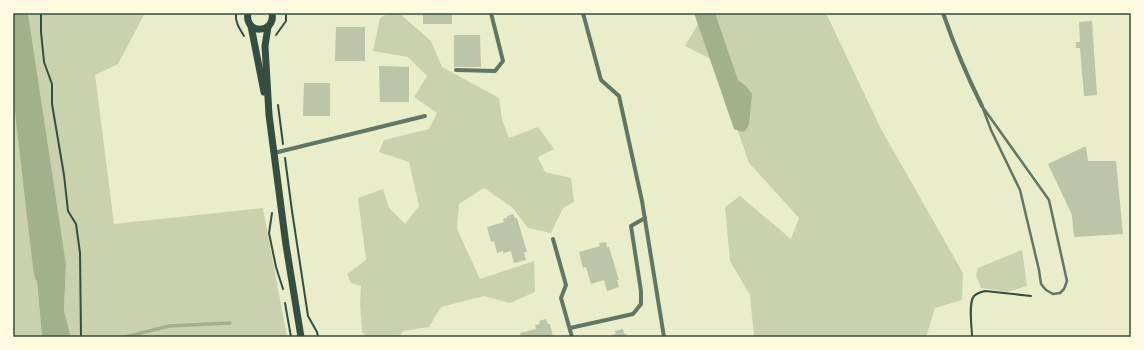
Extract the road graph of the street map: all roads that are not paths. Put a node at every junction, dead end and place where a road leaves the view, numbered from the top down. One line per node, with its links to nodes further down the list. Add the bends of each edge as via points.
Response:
1 (248, 13): 6 (main road)
2 (272, 13): 7 (main road)
3 (491, 13): 8 (street, via 503,61 495,71)
4 (583, 13): 13 (street, via 601,80 619,96)
5 (944, 13): 9 (street, via 966,73)
6 (251, 26): 7 (main road, via 257,29); 10 (main road)
7 (268, 27): 10 (main road, via 265,46)
8 (456, 70)
9 (982, 106): 9 (lane, via 1020,190 1041,284 1053,294 1060,293 1066,281 1049,200)
10 (269, 116): 12 (main road)
11 (425, 116): 12 (street)
12 (274, 154): 16 (main road)
13 (645, 218): 15 (street, via 631,226 641,304 633,314); 18 (street)
14 (553, 239): 15 (street, via 566,285 560,298)
15 (570, 328): 17 (street)
16 (301, 337)
17 (572, 337)
18 (664, 337)

